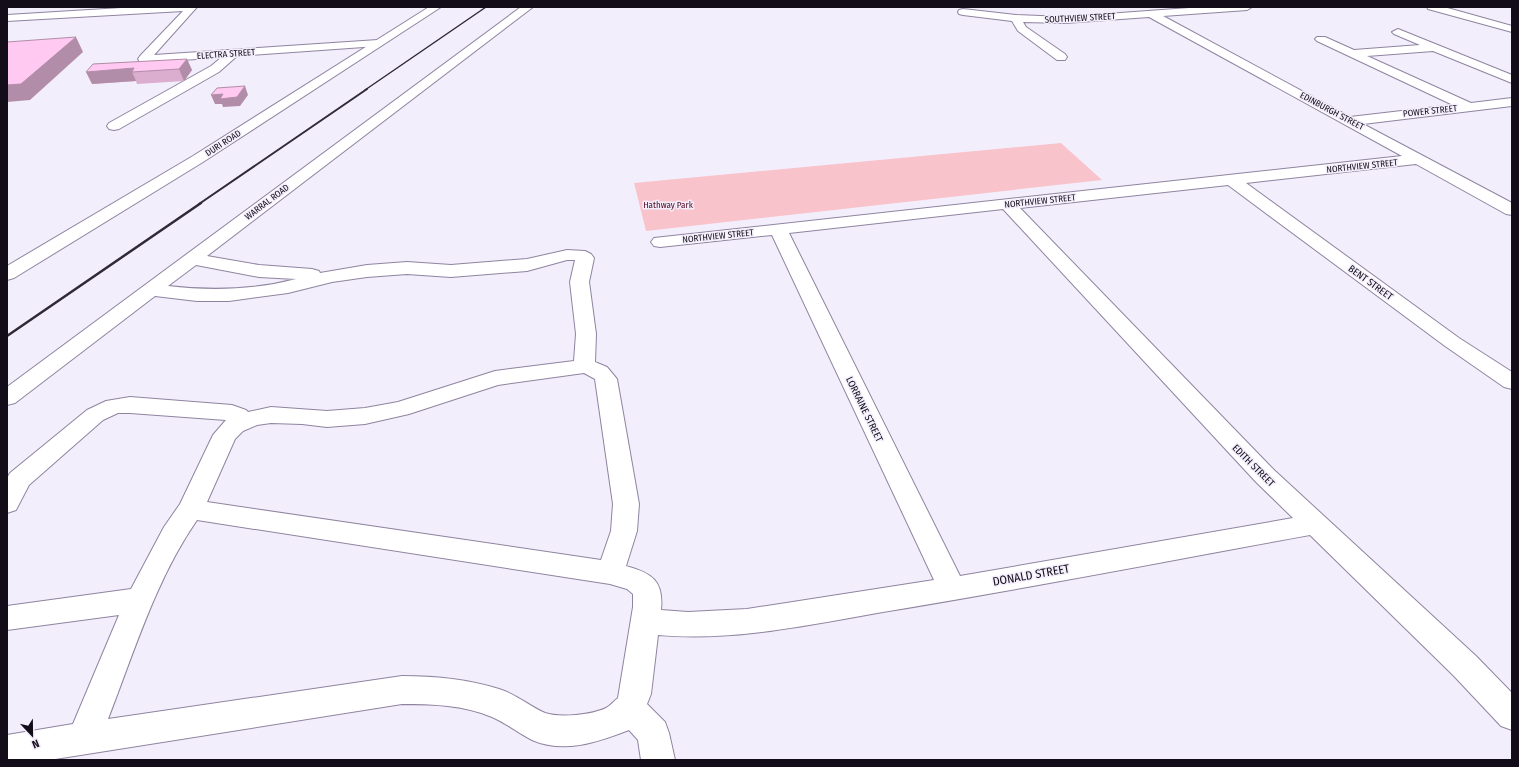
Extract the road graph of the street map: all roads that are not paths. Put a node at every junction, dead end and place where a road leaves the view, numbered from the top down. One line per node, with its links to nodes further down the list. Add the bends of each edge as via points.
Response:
1 (191, 7): 8 (street); 16 (street, ELECTRA STREET, via 144,59)
2 (436, 7): 13 (street, DURI ROAD)
3 (528, 7): 29 (street, WARRAL ROAD)
4 (1246, 7): 7 (street, SOUTHVIEW STREET)
5 (1432, 7): 10 (street)
6 (962, 12): 9 (street, SOUTHVIEW STREET)
7 (1150, 14): 9 (street, SOUTHVIEW STREET, via 1065,20); 21 (street, EDINBURGH STREET)
8 (7, 18)
9 (1016, 18): 17 (street, via 1022,29)
10 (1512, 30)
11 (1398, 32): 14 (street)
12 (1322, 39): 15 (street)
13 (378, 43): 16 (street, ELECTRA STREET); 30 (street, DURI ROAD, via 198,159)
14 (1435, 47): 15 (street); 18 (street)
15 (1353, 53): 20 (street)
16 (233, 54): 22 (street, via 214,69)
17 (1061, 57)
18 (1512, 79)
19 (1512, 102): 20 (street, POWER STREET)
20 (1469, 107): 21 (street, POWER STREET)
21 (1349, 120): 23 (street, EDINBURGH STREET)
22 (114, 126)
23 (1419, 160): 24 (street, NORTHVIEW STREET); 26 (street, EDINBURGH STREET)
24 (1232, 180): 25 (street, NORTHVIEW STREET); 34 (street, BENT STREET, via 1452,342)
25 (1007, 204): 27 (street, NORTHVIEW STREET); 39 (street, EDITH STREET, via 1223,433)
26 (1512, 210)
27 (778, 229): 28 (street, NORTHVIEW STREET); 41 (street, LORRAINE STREET)
28 (660, 242)
29 (191, 259): 31 (street, via 260,271); 32 (street, WARRAL ROAD)
30 (10, 270)
31 (331, 276): 32 (street, via 288,287 229,295); 33 (street, via 391,268 451,272 527,265 567,255 579,255 585,258 579,284 588,350)
32 (149, 290): 35 (street, WARRAL ROAD)
33 (584, 366): 36 (street, via 495,378 401,409 365,416 327,419 271,415); 40 (street, via 594,368 606,379 626,504 624,531)
34 (1512, 382)
35 (7, 398)
36 (244, 422): 37 (street, via 232,413 114,406 95,415 19,480); 38 (street, via 235,425 225,435)
37 (7, 503)
38 (191, 508): 40 (street); 42 (street, via 173,534)
39 (1316, 524): 41 (street, DONALD STREET); 46 (street, EDITH STREET, via 1465,666)
40 (610, 573): 44 (street, via 636,580 646,590)
41 (952, 589): 44 (street, DONALD STREET, via 747,622 688,625)
42 (140, 600): 43 (street); 47 (street)
43 (7, 618)
44 (645, 621): 45 (street, via 635,694)
45 (630, 708): 47 (street, via 617,719 593,728 564,731 542,728 499,704 459,693 402,690); 49 (street, via 653,733)
46 (1512, 715)
47 (84, 738): 48 (street)
48 (7, 752)
49 (658, 760)

